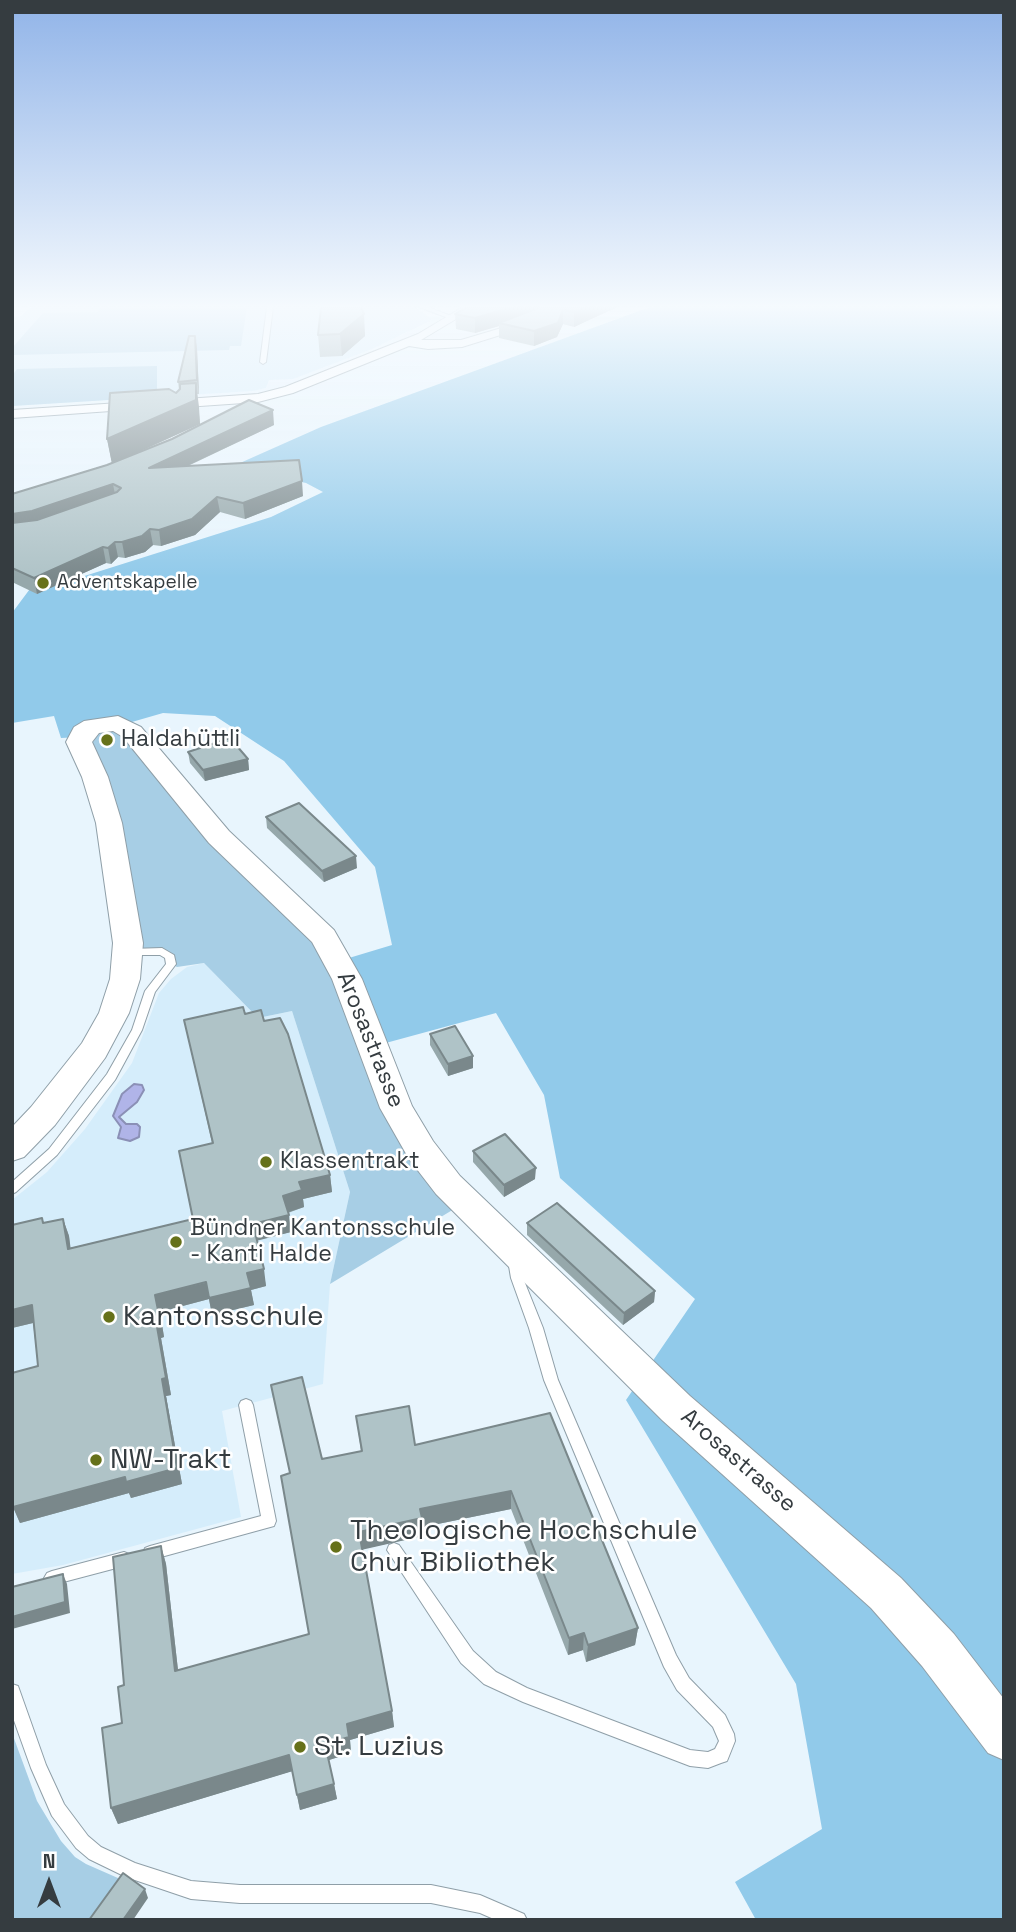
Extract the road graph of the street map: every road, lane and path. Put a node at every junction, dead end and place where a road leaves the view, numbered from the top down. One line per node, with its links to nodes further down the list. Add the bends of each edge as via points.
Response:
1 (256, 397): 2 (street)
2 (247, 399): 3 (street, via 178,408); 4 (street)
3 (12, 414)
4 (235, 415)
5 (128, 953): 6 (main road, Arosastrasse, via 118,1002 94,1050); 7 (lane, via 162,951 171,964 150,991 137,1030 111,1077 53,1152); 8 (main road, Arosastrasse, via 109,824 79,742 87,729 110,722 129,728 201,817 324,937 347,979 386,1087 407,1129 448,1185)
6 (12, 1148)
7 (12, 1189)
8 (513, 1250): 10 (lane, via 517,1278 551,1380 670,1661 683,1684 723,1727 727,1741 721,1755 708,1760 690,1758 491,1678 467,1657); 13 (main road, Arosastrasse, via 676,1408 886,1593 938,1650)
9 (246, 1405): 11 (lane, via 269,1521)
10 (394, 1550)
11 (39, 1582)
12 (12, 1692): 14 (lane, via 58,1810 95,1853 132,1871 191,1891 431,1894 480,1904)
13 (1004, 1737)
14 (518, 1920)

